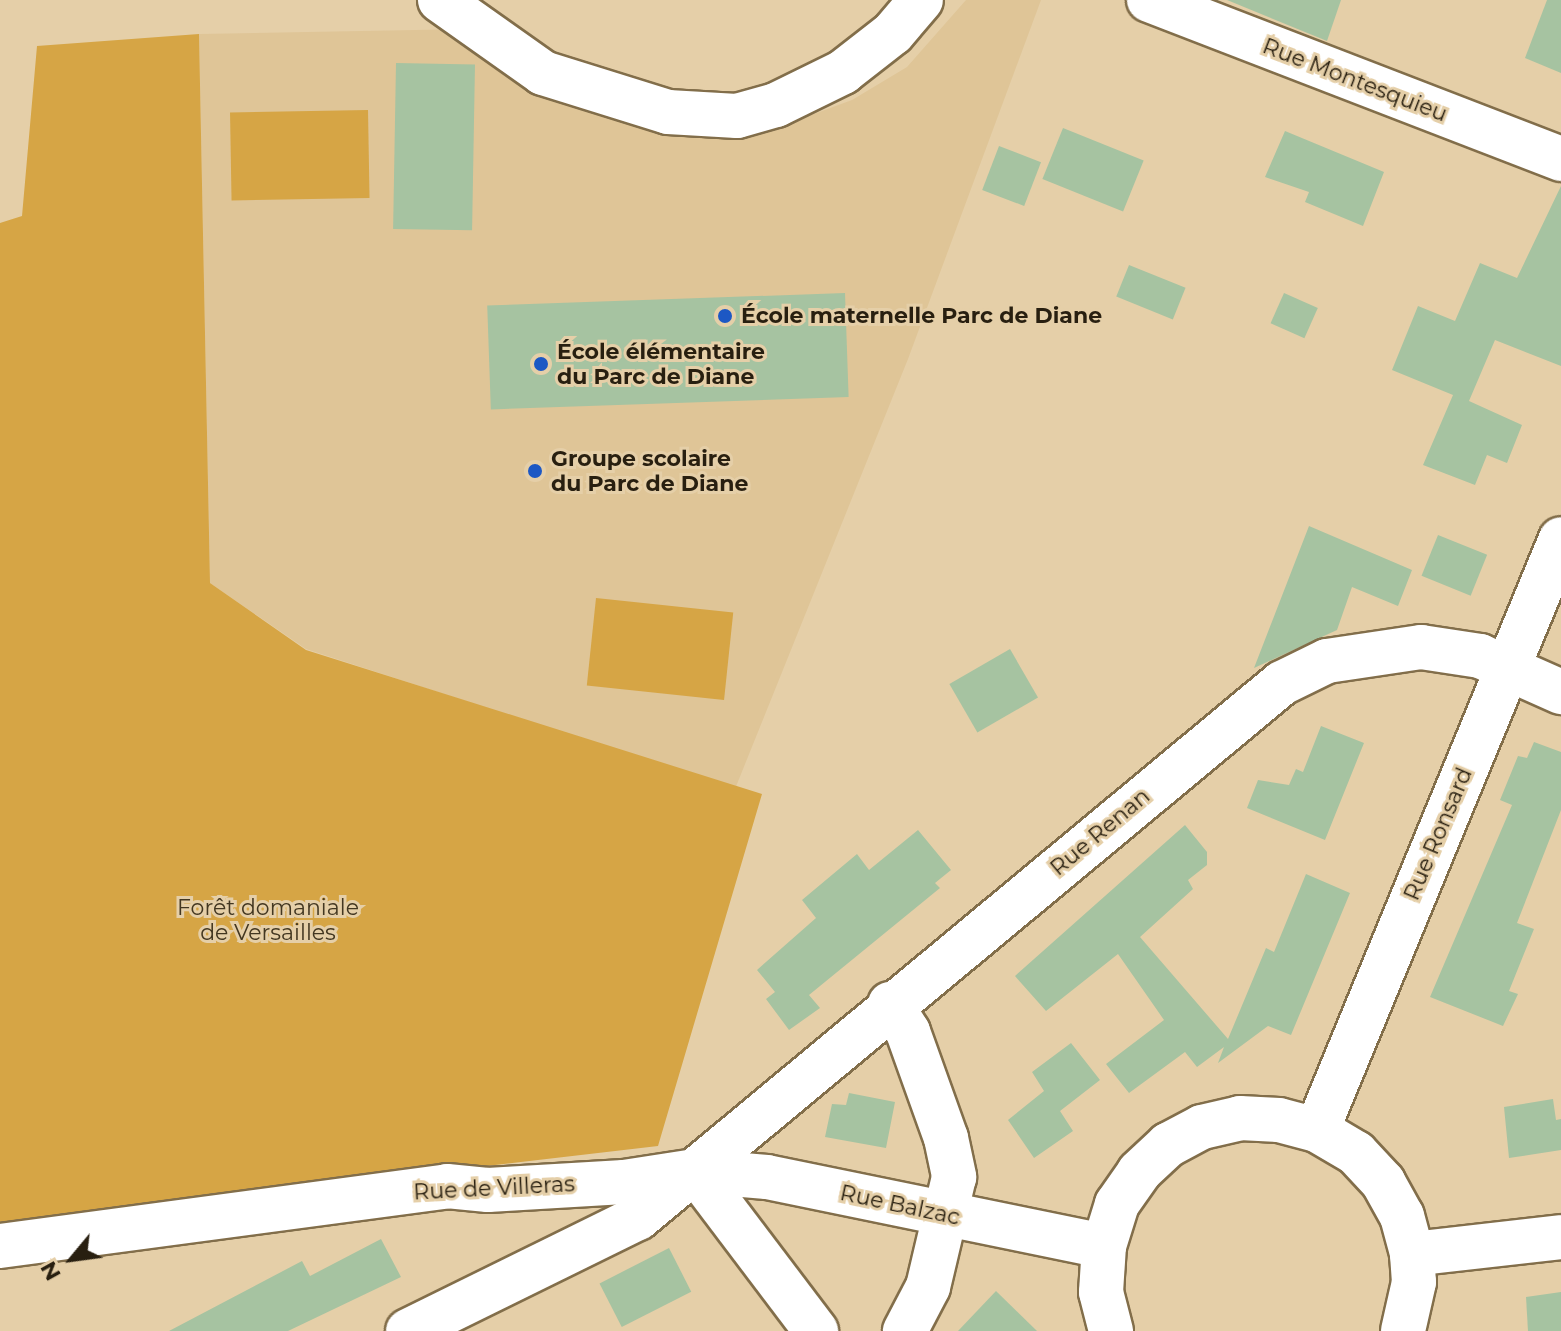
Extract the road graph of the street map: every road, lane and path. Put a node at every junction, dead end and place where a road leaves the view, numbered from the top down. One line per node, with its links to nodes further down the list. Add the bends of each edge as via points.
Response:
1 (440, 0): 2 (street, via 543,73 668,112 737,116 776,105 843,72 893,33)
2 (921, 0)
3 (1149, 0): 4 (street, Rue Montesquieu)
4 (1561, 159)
5 (1561, 539): 6 (street, Rue Ronsard)
6 (1508, 667): 7 (street, Rue Renan); 8 (street, Rue Renan, via 1451,649 1385,649 1327,661 1282,683); 9 (street, Rue Ronsard)
7 (1561, 692)
8 (890, 1004): 10 (street, Rue Renan); 12 (street, via 908,1032 946,1138 954,1177)
9 (1317, 1130): 15 (street, via 1279,1120 1240,1118 1202,1127 1168,1145 1139,1172 1117,1204); 16 (street, via 1356,1153 1383,1182 1402,1216)
10 (695, 1171): 11 (street, Rue de Villeras); 12 (street, Rue Balzac, via 767,1177); 18 (street)
11 (631, 1200): 14 (street, Rue de Villeras, via 447,1186); 17 (street)
12 (945, 1215): 15 (street, Rue Balzac); 19 (street, via 928,1287)
13 (1561, 1237): 16 (street)
14 (0, 1246)
15 (1104, 1246): 20 (street, via 1101,1292)
16 (1412, 1254): 21 (street, via 1414,1282)
17 (408, 1331)
18 (816, 1331)
19 (905, 1331)
20 (1111, 1331)
21 (1403, 1331)

